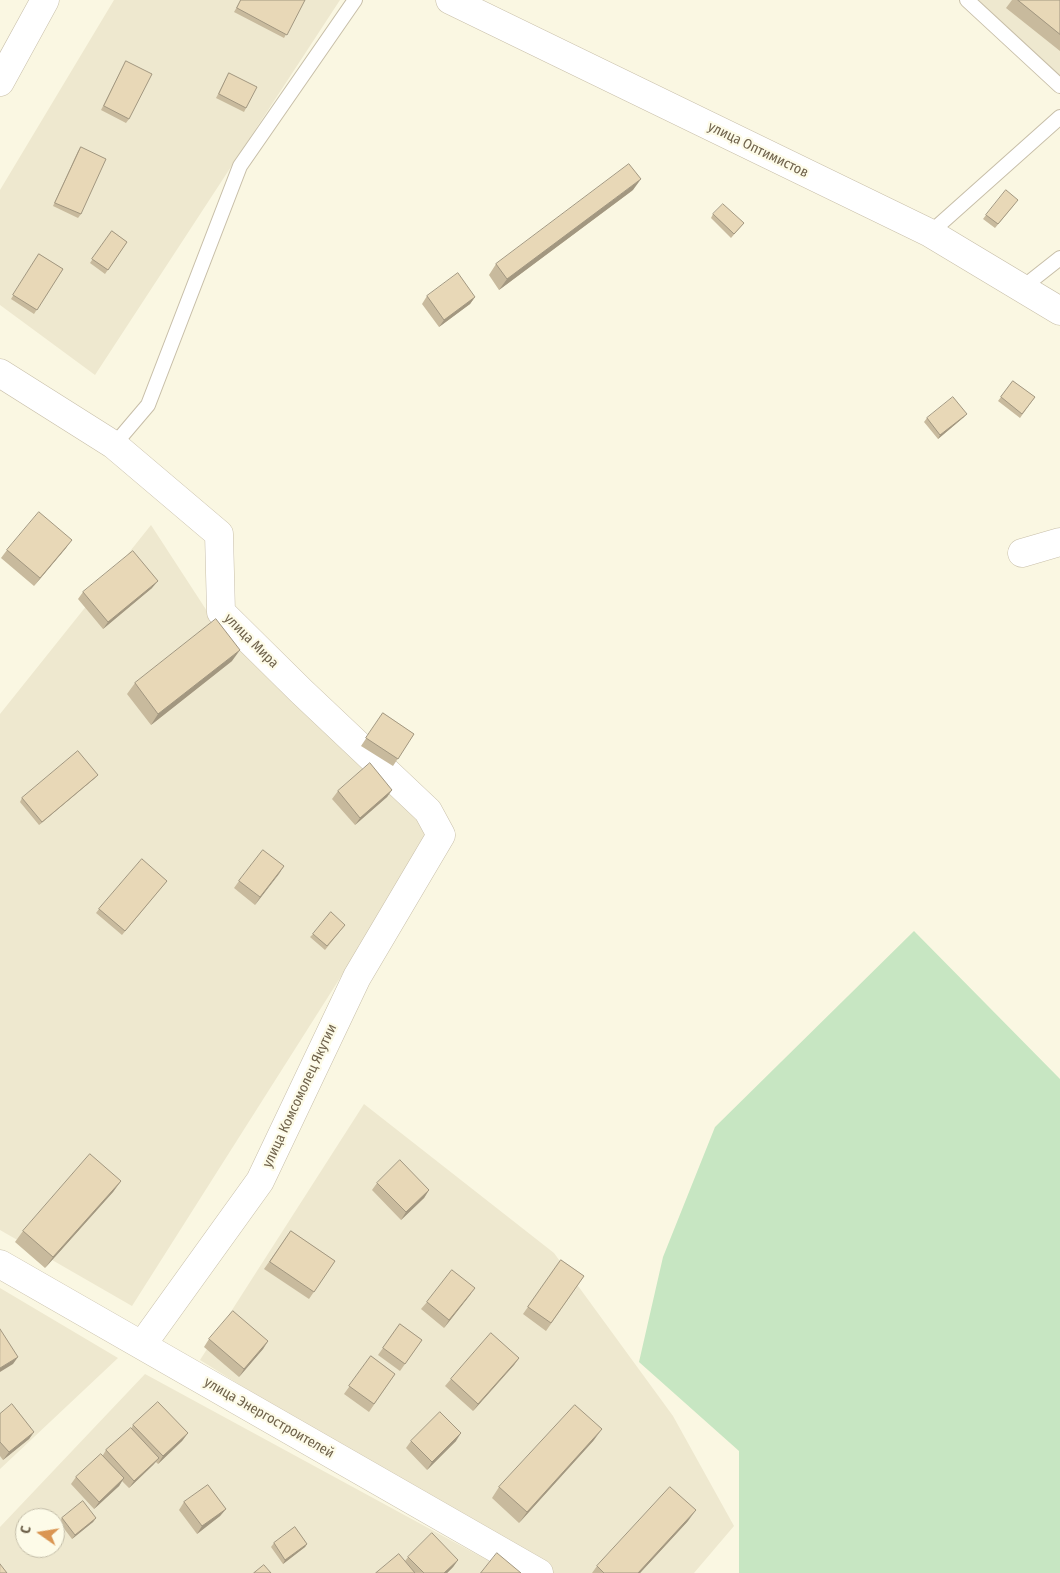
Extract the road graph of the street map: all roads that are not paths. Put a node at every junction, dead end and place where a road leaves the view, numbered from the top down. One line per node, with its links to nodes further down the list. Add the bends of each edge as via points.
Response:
1 (45, 0): 5 (street)
2 (355, 0): 13 (lane, via 240,166 148,405)
3 (450, 0): 8 (street, улица Оптимистов)
4 (967, 0): 6 (lane)
5 (0, 82)
6 (1060, 86)
7 (1060, 117): 8 (lane)
8 (930, 233): 10 (street, улица Оптимистов)
9 (1060, 258): 10 (lane)
10 (1022, 288): 11 (street, улица Оптимистов)
11 (1060, 311)
12 (0, 373): 13 (street, улица Мира)
13 (114, 445): 16 (street, улица Мира, via 219,534 221,612 428,811)
14 (1060, 542): 15 (street)
15 (1022, 553)
16 (441, 835): 18 (street, улица Комсомолец Якутии, via 357,976 260,1181)
17 (0, 1264): 18 (street, улица Энергостроителей)
18 (142, 1345): 19 (street, улица Энергостроителей)
19 (539, 1573)

